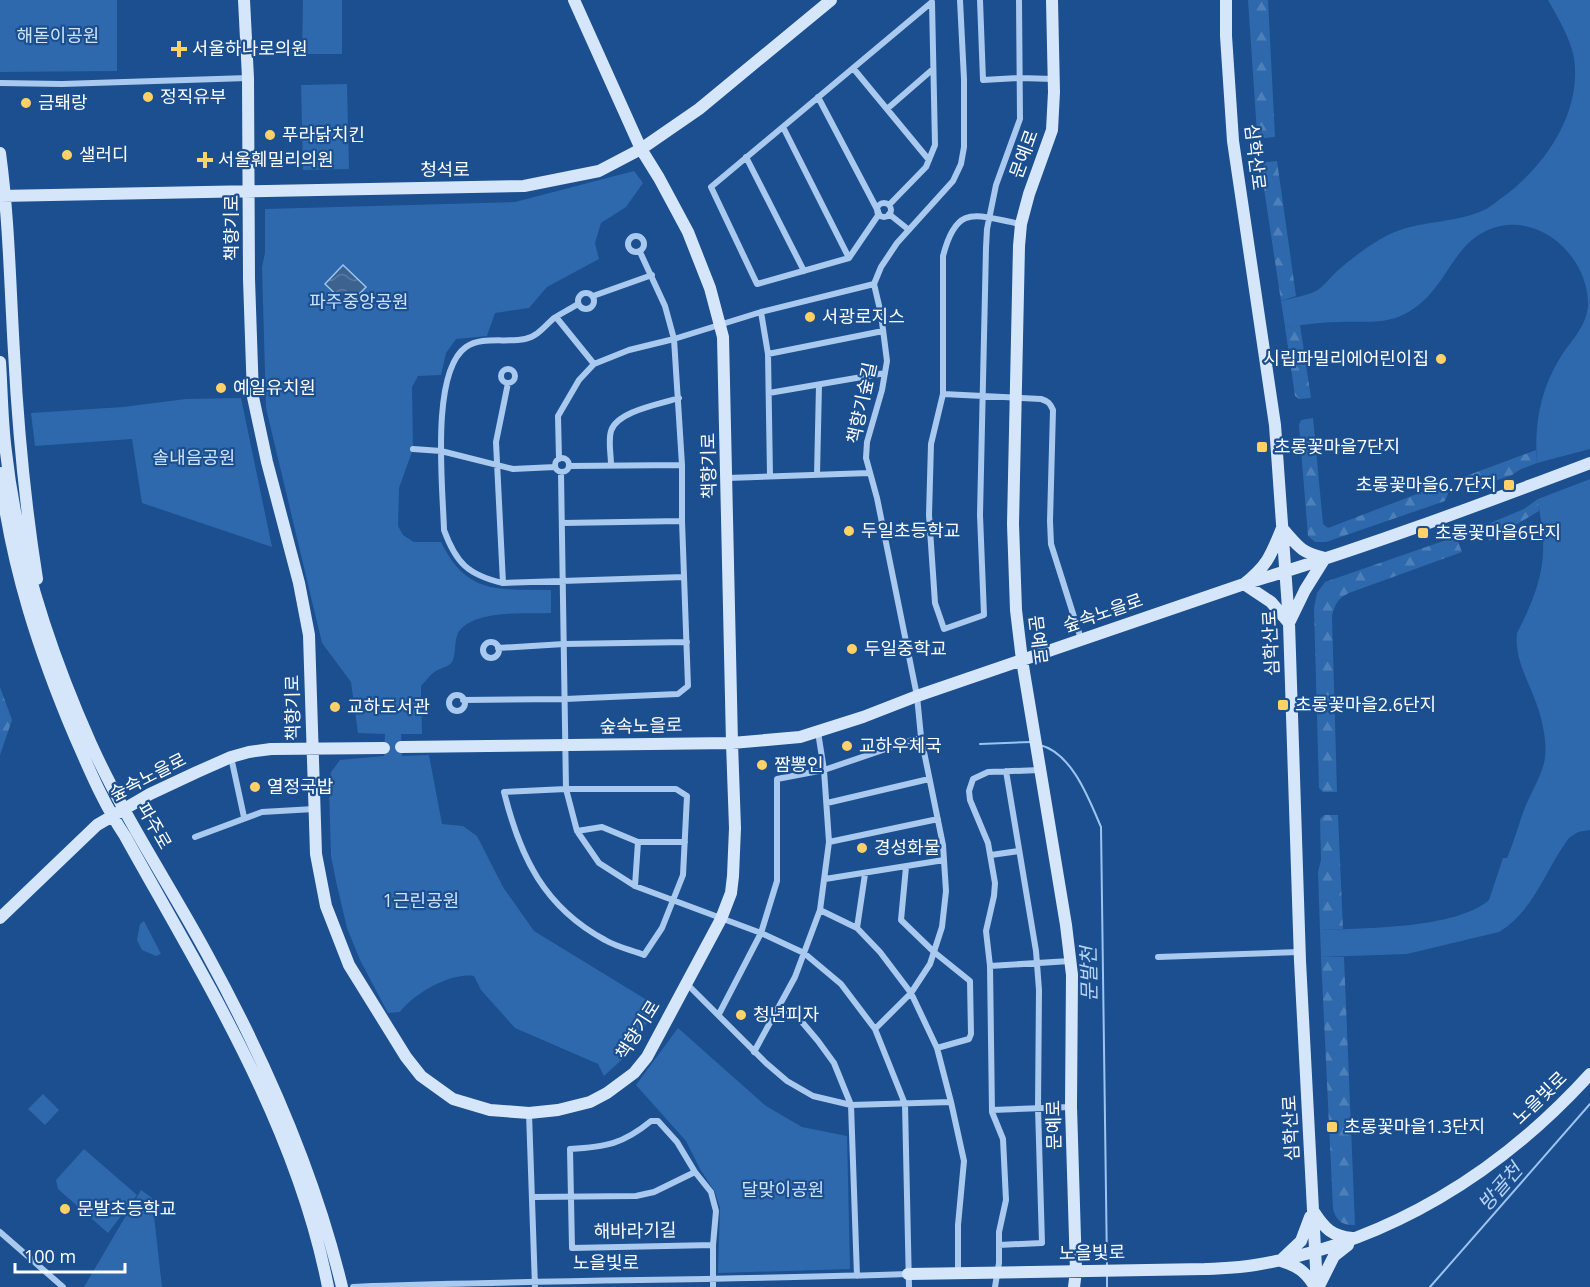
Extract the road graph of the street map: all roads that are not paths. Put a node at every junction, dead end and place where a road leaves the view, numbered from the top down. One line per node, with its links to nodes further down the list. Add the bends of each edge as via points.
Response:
1 (244, 0): 11 (street, 책향기로)
2 (574, 0): 18 (street, 책향기로)
3 (831, 0): 18 (street, 청석로, via 699,109)
4 (960, 0): 29 (street, via 964,102 961,164 953,181)
5 (980, 0): 12 (street, via 983,80)
6 (1019, 0): 12 (street)
7 (1052, 0): 13 (street, 문예로)
8 (1226, 0): 73 (street, 심학산로, via 1233,141 1275,425)
9 (853, 68): 10 (street, via 932,2); 15 (street); 16 (street)
10 (933, 69): 16 (street); 21 (street, via 935,145)
11 (248, 78): 14 (street); 22 (street, 책향기로)
12 (1020, 78): 13 (street); 27 (street, via 1020,119 996,185)
13 (1054, 79): 28 (street, 문예로, via 1052,130)
14 (0, 83)
15 (818, 97): 17 (street); 25 (street)
16 (887, 109): 21 (street)
17 (783, 127): 20 (street); 31 (street)
18 (641, 149): 22 (street, 청석로, via 599,171 524,186); 41 (street, 책향기로, via 687,232)
19 (0, 153): 23 (street)
20 (747, 157): 33 (street); 33 (street, via 711,187 757,284)
21 (929, 160): 24 (street)
22 (250, 191): 23 (street, 청석로); 97 (street, 책향기로, via 253,397 309,635)
23 (3, 196): 35 (street)
24 (889, 205): 25 (street, via 881,204); 26 (street)
25 (878, 212): 26 (street, via 883,216); 31 (street)
26 (889, 214): 29 (street)
27 (989, 219): 28 (street); 51 (street, via 972,216 959,221 943,256); 52 (street)
28 (1020, 224): 53 (street, 문예로)
29 (909, 230): 36 (street)
30 (640, 252): 34 (street)
31 (849, 258): 33 (street)
32 (0, 268): 35 (street)
33 (804, 271)
34 (652, 275): 37 (street); 43 (street)
35 (11, 277): 86 (street, via 23,475 37,579)
36 (874, 284): 39 (street); 42 (street, 책향기숲길)
37 (593, 296): 38 (street, via 581,294); 38 (street, via 590,309)
38 (578, 304): 40 (street)
39 (761, 312): 41 (street); 44 (street)
40 (556, 317): 46 (street); 56 (street, via 534,336 473,343 459,353 443,405)
41 (720, 325): 43 (street); 69 (street, 책향기로)
42 (883, 331): 44 (street); 47 (street, 책향기숲길)
43 (674, 339): 46 (street); 54 (street)
44 (768, 354): 50 (street)
45 (0, 362): 86 (street, 파주로, via 6,452 16,520 26,566)
46 (594, 364): 57 (street, via 579,380 558,416)
47 (885, 373): 49 (street); 66 (street, 책향기숲길, via 867,442)
48 (508, 383): 59 (street, via 496,442)
49 (819, 385): 50 (street); 67 (street)
50 (769, 393): 68 (street)
51 (943, 394): 52 (street); 52 (street, via 931,444 929,515 935,603 944,629 984,615 980,515)
52 (982, 395): 53 (street)
53 (1015, 397): 81 (street, via 1047,401 1053,410 1051,544); 87 (street, 문예로, via 1012,524)
54 (679, 398): 61 (street, via 615,422 611,432); 62 (street)
55 (413, 449): 56 (street)
56 (441, 451): 59 (street); 78 (street, via 444,530 455,557 472,573)
57 (559, 459): 60 (street, via 566,459); 63 (street)
58 (1590, 463): 74 (street, 숲속노을로)
59 (498, 465): 63 (street, via 520,469); 78 (street)
60 (569, 465): 61 (street); 65 (street)
61 (611, 465): 62 (street)
62 (682, 465): 71 (street)
63 (555, 466): 65 (street)
64 (0, 473): 85 (street, 파주로, via 17,568)
65 (561, 473): 72 (street)
66 (869, 473): 67 (street); 88 (street, 책향기숲길)
67 (817, 475): 68 (street)
68 (770, 476): 69 (street)
69 (727, 478): 93 (street, 책향기로)
70 (0, 516): 85 (street, via 7,553)
71 (682, 520): 72 (street); 76 (street)
72 (562, 523): 77 (street)
73 (1282, 528): 74 (street, via 1300,549); 75 (street, 심학산로); 79 (street, via 1268,562)
74 (1325, 558): 75 (street, 숲속노을로); 80 (street)
75 (1285, 572): 79 (street, 숲속노을로); 80 (street, 심학산로)
76 (684, 577): 77 (street); 82 (street)
77 (562, 580): 78 (street); 83 (street)
78 (503, 583)
79 (1244, 584): 80 (street, via 1271,602); 81 (street, 숲속노을로)
80 (1289, 623): 129 (street, 심학산로)
81 (1081, 639): 87 (street, 숲속노을로)
82 (687, 642): 83 (street); 89 (street, via 688,686 678,694)
83 (564, 644): 84 (street); 89 (street)
84 (498, 648)
85 (41, 653): 107 (street, 파주로)
86 (56, 656): 106 (street, 파주로)
87 (1022, 660): 88 (street, 숲속노을로); 100 (street, 문예로)
88 (917, 696): 91 (street, 숲속노을로); 92 (street, 책향기숲길)
89 (565, 699): 90 (street); 94 (street)
90 (463, 700)
91 (818, 731): 93 (street, 숲속노을로, via 800,737); 99 (street)
92 (921, 737): 99 (street); 102 (street, 책향기숲길)
93 (732, 743): 94 (street, 숲속노을로); 125 (street, 책향기로, via 733,876)
94 (567, 745): 95 (street, 숲속노을로); 103 (street)
95 (401, 747)
96 (384, 748): 97 (street, 숲속노을로)
97 (311, 749): 98 (street, 숲속노을로, via 271,749); 105 (street, 책향기로)
98 (231, 757): 106 (street, 숲속노을로); 108 (street)
99 (824, 770): 104 (street); 127 (street, via 777,779 777,881)
100 (1040, 770): 101 (street); 132 (street, 문예로)
101 (1006, 771): 115 (street); 116 (street, via 982,774 970,784 972,807)
102 (929, 778): 104 (street); 109 (street, 책향기숲길)
103 (566, 789): 110 (street); 113 (street, via 675,789 687,796); 122 (street, via 504,792 528,864 560,908 605,940 644,955)
104 (827, 803): 114 (street)
105 (314, 809): 108 (street); 149 (street, 책향기로, via 316,854 327,906 349,965 406,1057 421,1076 453,1099 490,1110)
106 (123, 810): 107 (street, 숲속노을로); 169 (street, 파주로, via 207,953 270,1080 313,1185)
107 (111, 816): 124 (street, 숲속노을로, via 67,851); 165 (street, 파주로, via 255,1075 309,1208)
108 (244, 817): 111 (street)
109 (938, 819): 114 (street); 117 (street, 책향기숲길)
110 (577, 831): 112 (street, via 602,827); 121 (street, via 599,864)
111 (195, 837)
112 (638, 842): 113 (street); 121 (street)
113 (686, 842): 122 (street, via 683,875)
114 (829, 842): 120 (street)
115 (1019, 850): 116 (street); 133 (street)
116 (991, 855): 134 (street, via 995,890 987,925)
117 (944, 860): 118 (street); 128 (street, 책향기숲길, via 942,927)
118 (906, 867): 119 (street); 128 (street, via 901,920)
119 (865, 874): 120 (street); 126 (street)
120 (825, 879): 123 (street)
121 (635, 886): 122 (street)
122 (674, 902): 125 (street)
123 (820, 910): 126 (street); 130 (street)
124 (0, 918)
125 (721, 919): 127 (street); 135 (street, 책향기로)
126 (857, 928): 136 (street)
127 (761, 933): 130 (street); 138 (street)
128 (934, 952): 136 (street, 책향기숲길); 140 (street, via 970,981 969,1039)
129 (1300, 952): 131 (street); 153 (street, 심학산로)
130 (804, 953): 137 (street); 139 (street, via 841,984)
131 (1158, 957)
132 (1070, 960): 133 (street); 146 (street, 문예로)
133 (1037, 962): 134 (street); 147 (street)
134 (990, 966): 148 (street)
135 (687, 984): 138 (street); 149 (street, 책향기로, via 634,1073 590,1101)
136 (911, 993): 139 (street, 책향기숲길); 140 (street)
137 (780, 1007): 141 (street); 145 (street, via 797,1016 834,1063)
138 (719, 1014): 141 (street)
139 (875, 1029): 144 (street)
140 (937, 1048): 143 (street)
141 (754, 1052): 145 (street, via 787,1081 813,1096)
142 (1590, 1074): 155 (street, 노을빛로, via 1537,1127 1486,1169 1404,1217)
143 (951, 1102): 144 (street); 162 (street, via 964,1161)
144 (905, 1104): 145 (street); 164 (street)
145 (851, 1105): 163 (street)
146 (1071, 1107): 147 (street); 160 (street, 문예로)
147 (1038, 1108): 148 (street); 157 (street, via 1042,1243)
148 (992, 1110): 157 (street, via 1004,1145 1006,1200)
149 (529, 1113): 151 (street)
150 (695, 1172): 152 (street, 해바라기길, via 654,1192 636,1196); 152 (street, 해바라기길, via 677,1142 658,1121 651,1121 607,1146 570,1149); 156 (street, 해바라기길, via 711,1192 716,1211)
151 (534, 1197): 152 (street, 해바라기길); 166 (street)
152 (571, 1197): 156 (street, 해바라기길, via 572,1248)
153 (1313, 1210): 155 (street, via 1330,1233); 158 (street, 심학산로); 159 (street, via 1301,1240)
154 (0, 1232): 168 (street)
155 (1356, 1239): 158 (street, 노을빛로); 174 (street, via 1334,1256)
156 (713, 1245): 167 (street, 해바라기길)
157 (999, 1245): 161 (street)
158 (1315, 1251): 159 (street, 노을빛로); 174 (street, 심학산로)
159 (1280, 1260): 160 (street, 노을빛로, via 1205,1269); 174 (street, via 1297,1266)
160 (1083, 1271): 161 (street, 노을빛로); 173 (street, 문예로)
161 (998, 1274): 162 (street, 노을빛로); 172 (street)
162 (958, 1275): 164 (street, 노을빛로)
163 (857, 1276): 164 (street, 노을빛로); 167 (street, 노을빛로)
164 (908, 1281)
165 (328, 1282)
166 (536, 1284): 167 (street, 노을빛로); 171 (street, 노을빛로)
167 (713, 1284)
168 (63, 1287)
169 (342, 1287)
170 (353, 1287): 171 (street, 노을빛로)
171 (372, 1287)
172 (995, 1287)
173 (1074, 1287)
174 (1317, 1287)

